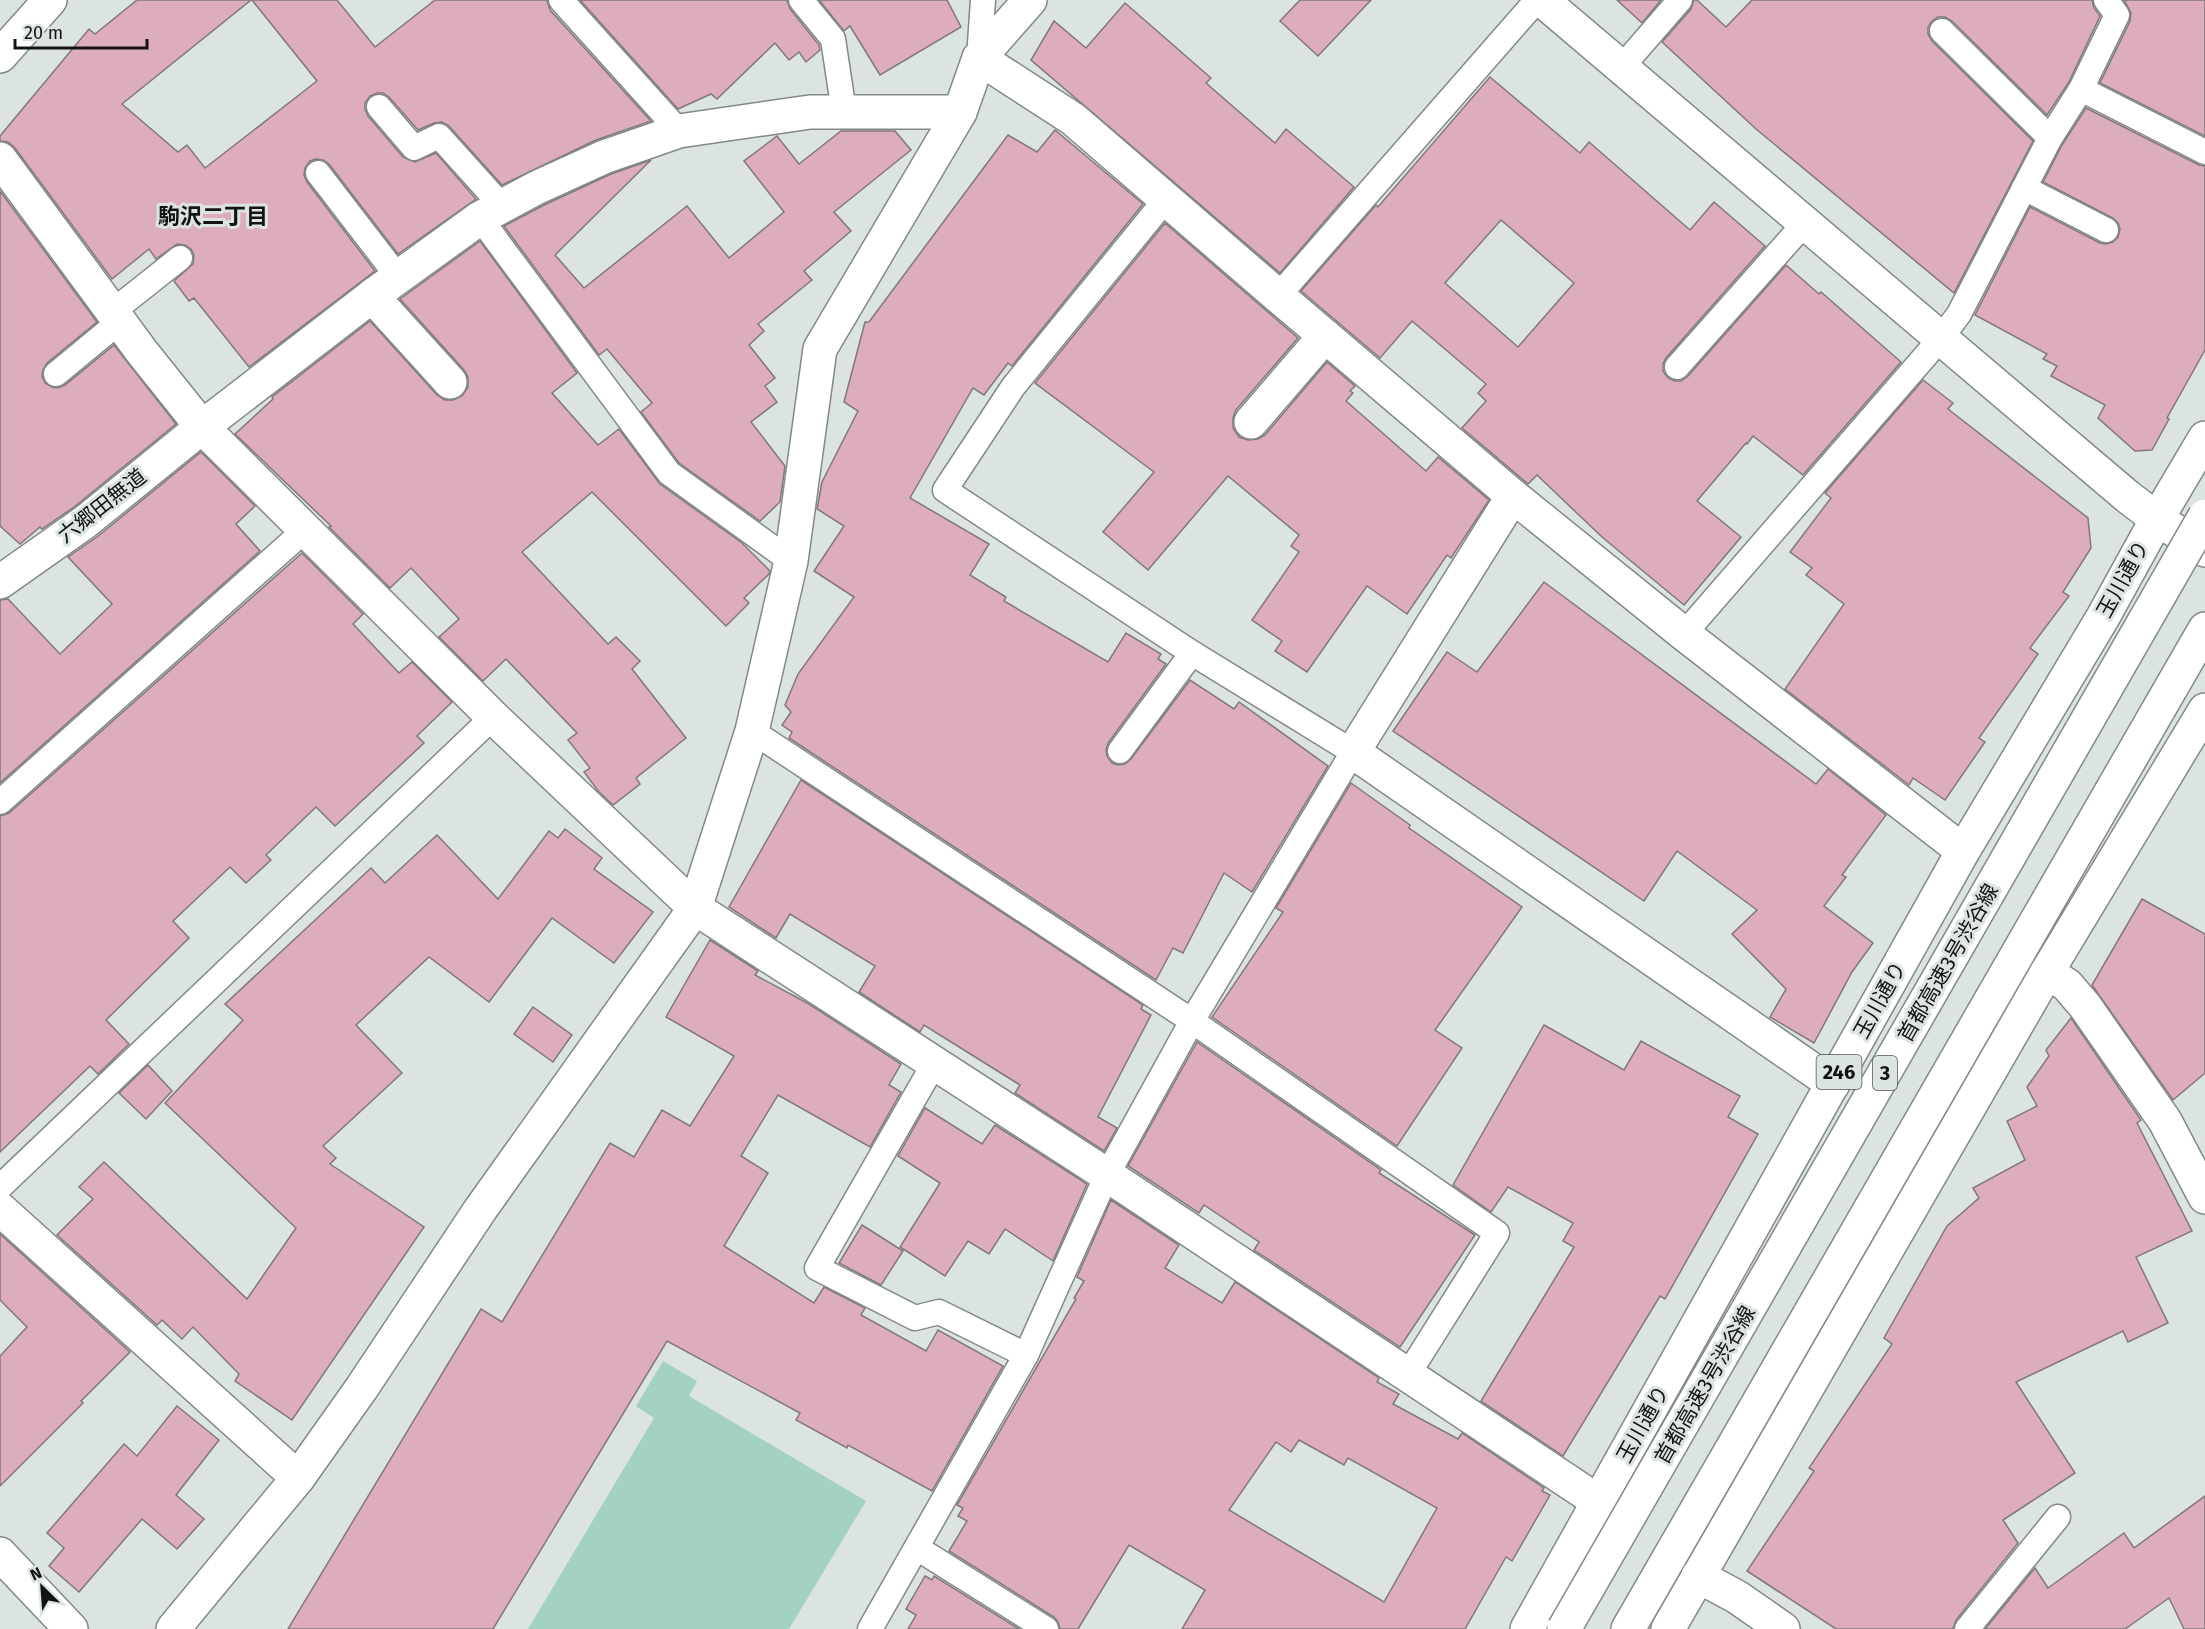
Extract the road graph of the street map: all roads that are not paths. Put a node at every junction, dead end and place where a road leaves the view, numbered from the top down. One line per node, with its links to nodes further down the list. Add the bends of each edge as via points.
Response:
1 (50, 0): 11 (main road)
2 (561, 0): 18 (lane)
3 (801, 0): 16 (lane, via 833,39)
4 (983, 0): 12 (lane)
5 (1030, 0): 12 (main road)
6 (1537, 0): 31 (lane)
7 (1542, 0): 13 (main road)
8 (1680, 0): 13 (lane)
9 (2106, 0): 14 (lane, via 2117,15)
10 (1942, 31): 19 (lane)
11 (0, 56)
12 (979, 58): 17 (main road); 24 (main road, via 1073,119)
13 (1621, 68): 26 (main road)
14 (2081, 89): 19 (lane); 20 (lane)
15 (379, 107): 25 (lane, via 414,148 439,136)
16 (844, 112): 17 (main road, 六郷田無道); 18 (main road, 六郷田無道, via 810,112)
17 (960, 112): 46 (main road, via 820,349)
18 (679, 131): 25 (main road, 六郷田無道, via 604,157)
19 (2050, 138): 23 (lane)
20 (2205, 152)
21 (0, 159): 32 (main road)
22 (318, 173): 29 (lane)
23 (2024, 188): 27 (lane); 34 (lane, via 1959,314)
24 (1166, 199): 31 (main road); 50 (lane, via 1013,387 945,490)
25 (491, 212): 29 (main road, 六郷田無道); 46 (lane, via 669,474)
26 (1804, 224): 34 (main road); 35 (lane)
27 (2106, 230)
28 (180, 258): 32 (lane)
29 (398, 277): 30 (main road, 六郷田無道)
30 (372, 296): 37 (main road); 39 (main road, 六郷田無道)
31 (1278, 297): 33 (main road)
32 (116, 317): 36 (lane); 39 (main road)
33 (1325, 336): 38 (main road); 41 (main road)
34 (1941, 338): 43 (main road); 49 (lane)
35 (1677, 367)
36 (56, 374)
37 (450, 382)
38 (1251, 422)
39 (202, 427): 44 (main road); 47 (main road, 六郷田無道, via 85,522)
40 (2205, 438): 43 (main road, 玉川通り / 246)
41 (1513, 496): 49 (main road); 55 (main road)
42 (2205, 516): 80 (main road, 首都高速3号渋谷線 / 3, bridge)
43 (2157, 519): 45 (main road); 57 (main road, 玉川通り / 246)
44 (305, 531): 52 (main road); 56 (lane)
45 (2205, 550)
46 (791, 561): 53 (main road)
47 (0, 582)
48 (2205, 629): 81 (main road)
49 (1684, 634): 57 (main road)
50 (1192, 653): 54 (lane); 55 (lane)
51 (2205, 710): 59 (main road)
52 (493, 717): 58 (main road); 64 (lane)
53 (752, 731): 58 (main road); 60 (lane)
54 (1120, 751)
55 (1353, 752): 60 (lane); 62 (main road)
56 (0, 802)
57 (1964, 850): 62 (main road, 玉川通り / 246)
58 (695, 908): 61 (main road); 69 (main road, via 480,1210)
59 (2047, 972): 65 (main road, via 2067,985 2085,1006 2165,1121); 74 (main road)
60 (1192, 1021): 63 (lane); 68 (lane, via 1497,1233)
61 (935, 1062): 63 (main road); 67 (lane, via 817,1268 915,1318 939,1312)
62 (1833, 1084): 70 (main road, 玉川通り / 246)
63 (1107, 1175): 67 (lane); 68 (main road)
64 (0, 1187)
65 (2205, 1197)
66 (0, 1209): 69 (main road)
67 (1026, 1355): 72 (lane)
68 (1407, 1376): 70 (main road)
69 (298, 1478): 76 (main road)
70 (1599, 1502): 79 (main road, 玉川通り / 246)
71 (2058, 1517): 84 (lane)
72 (917, 1548): 77 (lane); 78 (lane)
73 (0, 1554): 75 (main road)
74 (1698, 1576): 82 (main road); 83 (main road)
75 (71, 1629)
76 (173, 1629)
77 (870, 1629)
78 (1046, 1629)
79 (1527, 1629)
80 (1564, 1629)
81 (1628, 1629)
82 (1668, 1629)
83 (1783, 1629)
84 (1967, 1629)

